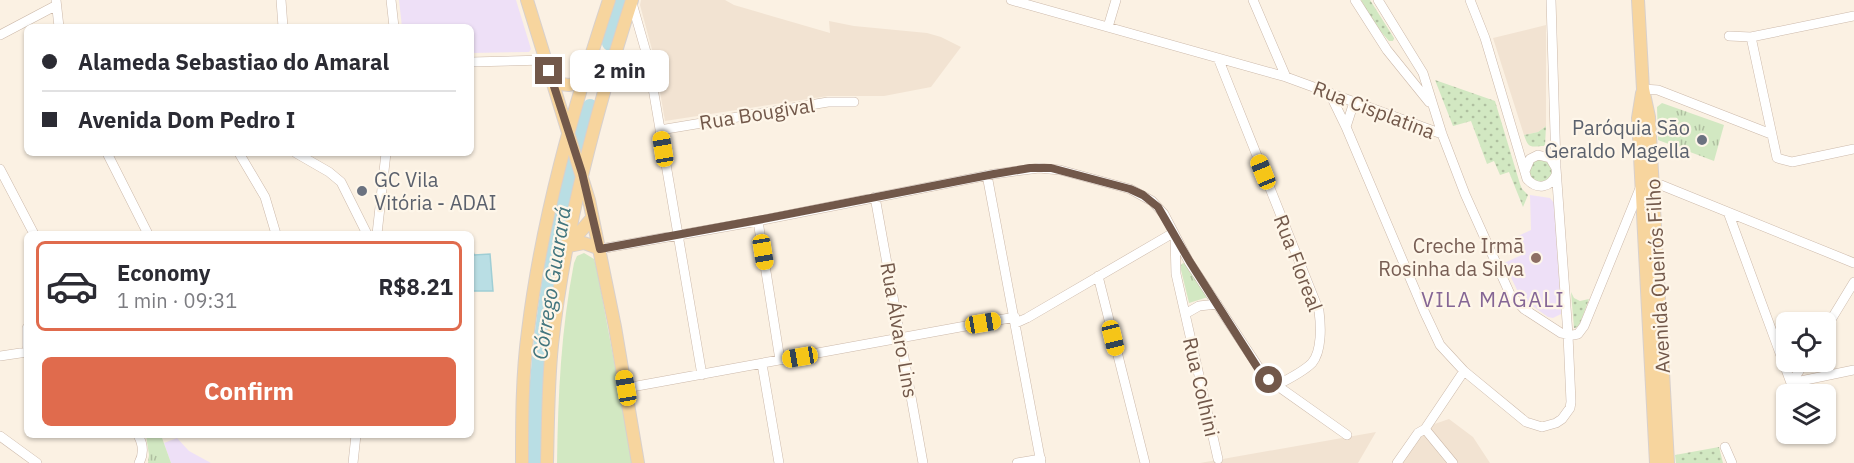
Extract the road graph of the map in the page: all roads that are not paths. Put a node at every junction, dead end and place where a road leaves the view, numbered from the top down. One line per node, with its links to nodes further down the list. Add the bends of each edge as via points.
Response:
1 (281, 0): 18 (street)
2 (392, 0): 19 (street)
3 (526, 0): 25 (main road)
4 (609, 0): 30 (main road)
5 (1011, 0): 15 (street, Rua Cisplatina)
6 (1116, 0): 20 (street)
7 (1253, 0): 28 (street)
8 (1355, 0): 36 (street, via 1387,50)
9 (1378, 0): 36 (street, via 1423,73)
10 (1470, 0): 42 (street)
11 (1551, 0): 43 (street)
12 (1638, 0): 32 (main road, Avenida Queirós Filho)
13 (632, 1): 27 (street); 29 (main road)
14 (56, 3): 17 (street); 21 (street)
15 (1044, 4): 20 (street, Rua Cisplatina)
16 (1854, 16): 23 (street)
17 (59, 24)
18 (283, 24)
19 (394, 24)
20 (1108, 27): 24 (street, Rua Cisplatina)
21 (0, 35)
22 (1730, 36): 23 (street)
23 (1750, 37): 41 (street)
24 (1218, 58): 28 (street, Rua Cisplatina); 92 (street, Rua Floreal, via 1319,311 1315,357)
25 (545, 60): 26 (street); 31 (main road)
26 (474, 62)
27 (651, 75): 29 (main road, via 632,72); 38 (street)
28 (1286, 77): 33 (street, Rua Cisplatina)
29 (608, 79): 52 (main road)
30 (582, 82): 31 (main road); 39 (main road)
31 (553, 83): 39 (main road)
32 (1643, 89): 41 (street, via 1658,90); 56 (main road, Avenida Queirós Filho, via 1638,112)
33 (1330, 94): 35 (street, Rua Cisplatina); 37 (street)
34 (854, 102): 38 (street, Rua Bougival, via 828,102)
35 (1354, 102): 37 (street); 40 (street, Rua Cisplatina)
36 (1434, 109): 40 (street)
37 (1346, 127): 88 (street, via 1435,336)
38 (660, 130): 70 (street)
39 (568, 131): 52 (main road); 106 (main road, via 544,228 528,333)
40 (1442, 134): 81 (street, Rua Cisplatina, via 1510,294 1531,314)
41 (1771, 134): 44 (street, via 1777,158 1792,162)
42 (1519, 148): 49 (street); 54 (street)
43 (1556, 149): 50 (street); 53 (street)
44 (1854, 149)
45 (109, 156): 66 (street)
46 (241, 156): 67 (street, via 265,197)
47 (301, 156): 68 (street, via 335,176)
48 (386, 156): 69 (street)
49 (1534, 156): 50 (street); 54 (street)
50 (1547, 156): 53 (street)
51 (0, 169): 65 (street)
52 (580, 169): 61 (main road); 72 (main road)
53 (1556, 170): 57 (street, via 1551,183); 59 (street)
54 (1524, 171): 57 (street, via 1529,182)
55 (987, 175): 58 (street); 71 (street, via 1051,168 1130,189 1158,207); 80 (street)
56 (1647, 185): 60 (street); 62 (main road, Avenida Queirós Filho); 64 (street)
57 (1544, 186): 59 (street)
58 (875, 197): 63 (street); 82 (street, Rua Álvaro Lins)
59 (1558, 197): 81 (street)
60 (1728, 212): 74 (street); 91 (street)
61 (592, 218): 72 (main road); 73 (main road)
62 (1649, 218): 64 (street); 94 (main road, Avenida Queirós Filho)
63 (758, 220): 70 (street); 85 (street)
64 (1627, 220): 81 (street, via 1584,326 1578,334)
65 (32, 231)
66 (146, 231)
67 (275, 231)
68 (365, 231)
69 (377, 231)
70 (677, 235): 73 (street); 90 (street)
71 (1174, 235): 75 (street); 77 (street); 79 (street, Rua Colhini, via 1176,274)
72 (568, 246): 73 (main road, via 584,243); 107 (main road, via 552,344)
73 (600, 249): 93 (main road)
74 (1854, 263)
75 (1098, 276): 80 (street, via 1027,318); 112 (street)
76 (1854, 282): 78 (street)
77 (1217, 304): 79 (street, Rua Colhini, via 1199,306); 92 (street, via 1259,370)
78 (1836, 312)
79 (1185, 314): 101 (street, Rua Colhini)
80 (1015, 320): 82 (street); 102 (street)
81 (1568, 335): 88 (street, via 1571,402 1567,414 1556,423 1542,427 1526,422)
82 (901, 338): 85 (street); 110 (street, Rua Álvaro Lins)
83 (24, 352): 84 (street)
84 (0, 356)
85 (780, 360): 86 (street)
86 (762, 364): 90 (street); 109 (street)
87 (1854, 370): 91 (street)
88 (1464, 371): 95 (street)
89 (1798, 372): 91 (street)
90 (702, 375): 93 (street)
91 (1791, 383)
92 (1275, 386): 96 (street)
93 (626, 388): 108 (main road)
94 (1658, 395): 115 (main road, Avenida Queirós Filho); 116 (main road, Avenida Queirós Filho)
95 (1425, 429): 113 (street); 114 (street)
96 (1347, 435)
97 (0, 436): 103 (street)
98 (140, 438): 104 (street)
99 (356, 438): 105 (street)
100 (1725, 447): 117 (street)
101 (1218, 459)
102 (1041, 461): 111 (street)
103 (37, 463)
104 (139, 463)
105 (353, 463)
106 (522, 463)
107 (548, 463)
108 (638, 463)
109 (779, 463)
110 (923, 463)
111 (1017, 463)
112 (1144, 463)
113 (1397, 463)
114 (1453, 463)
115 (1656, 463)
116 (1668, 463)
117 (1732, 463)

